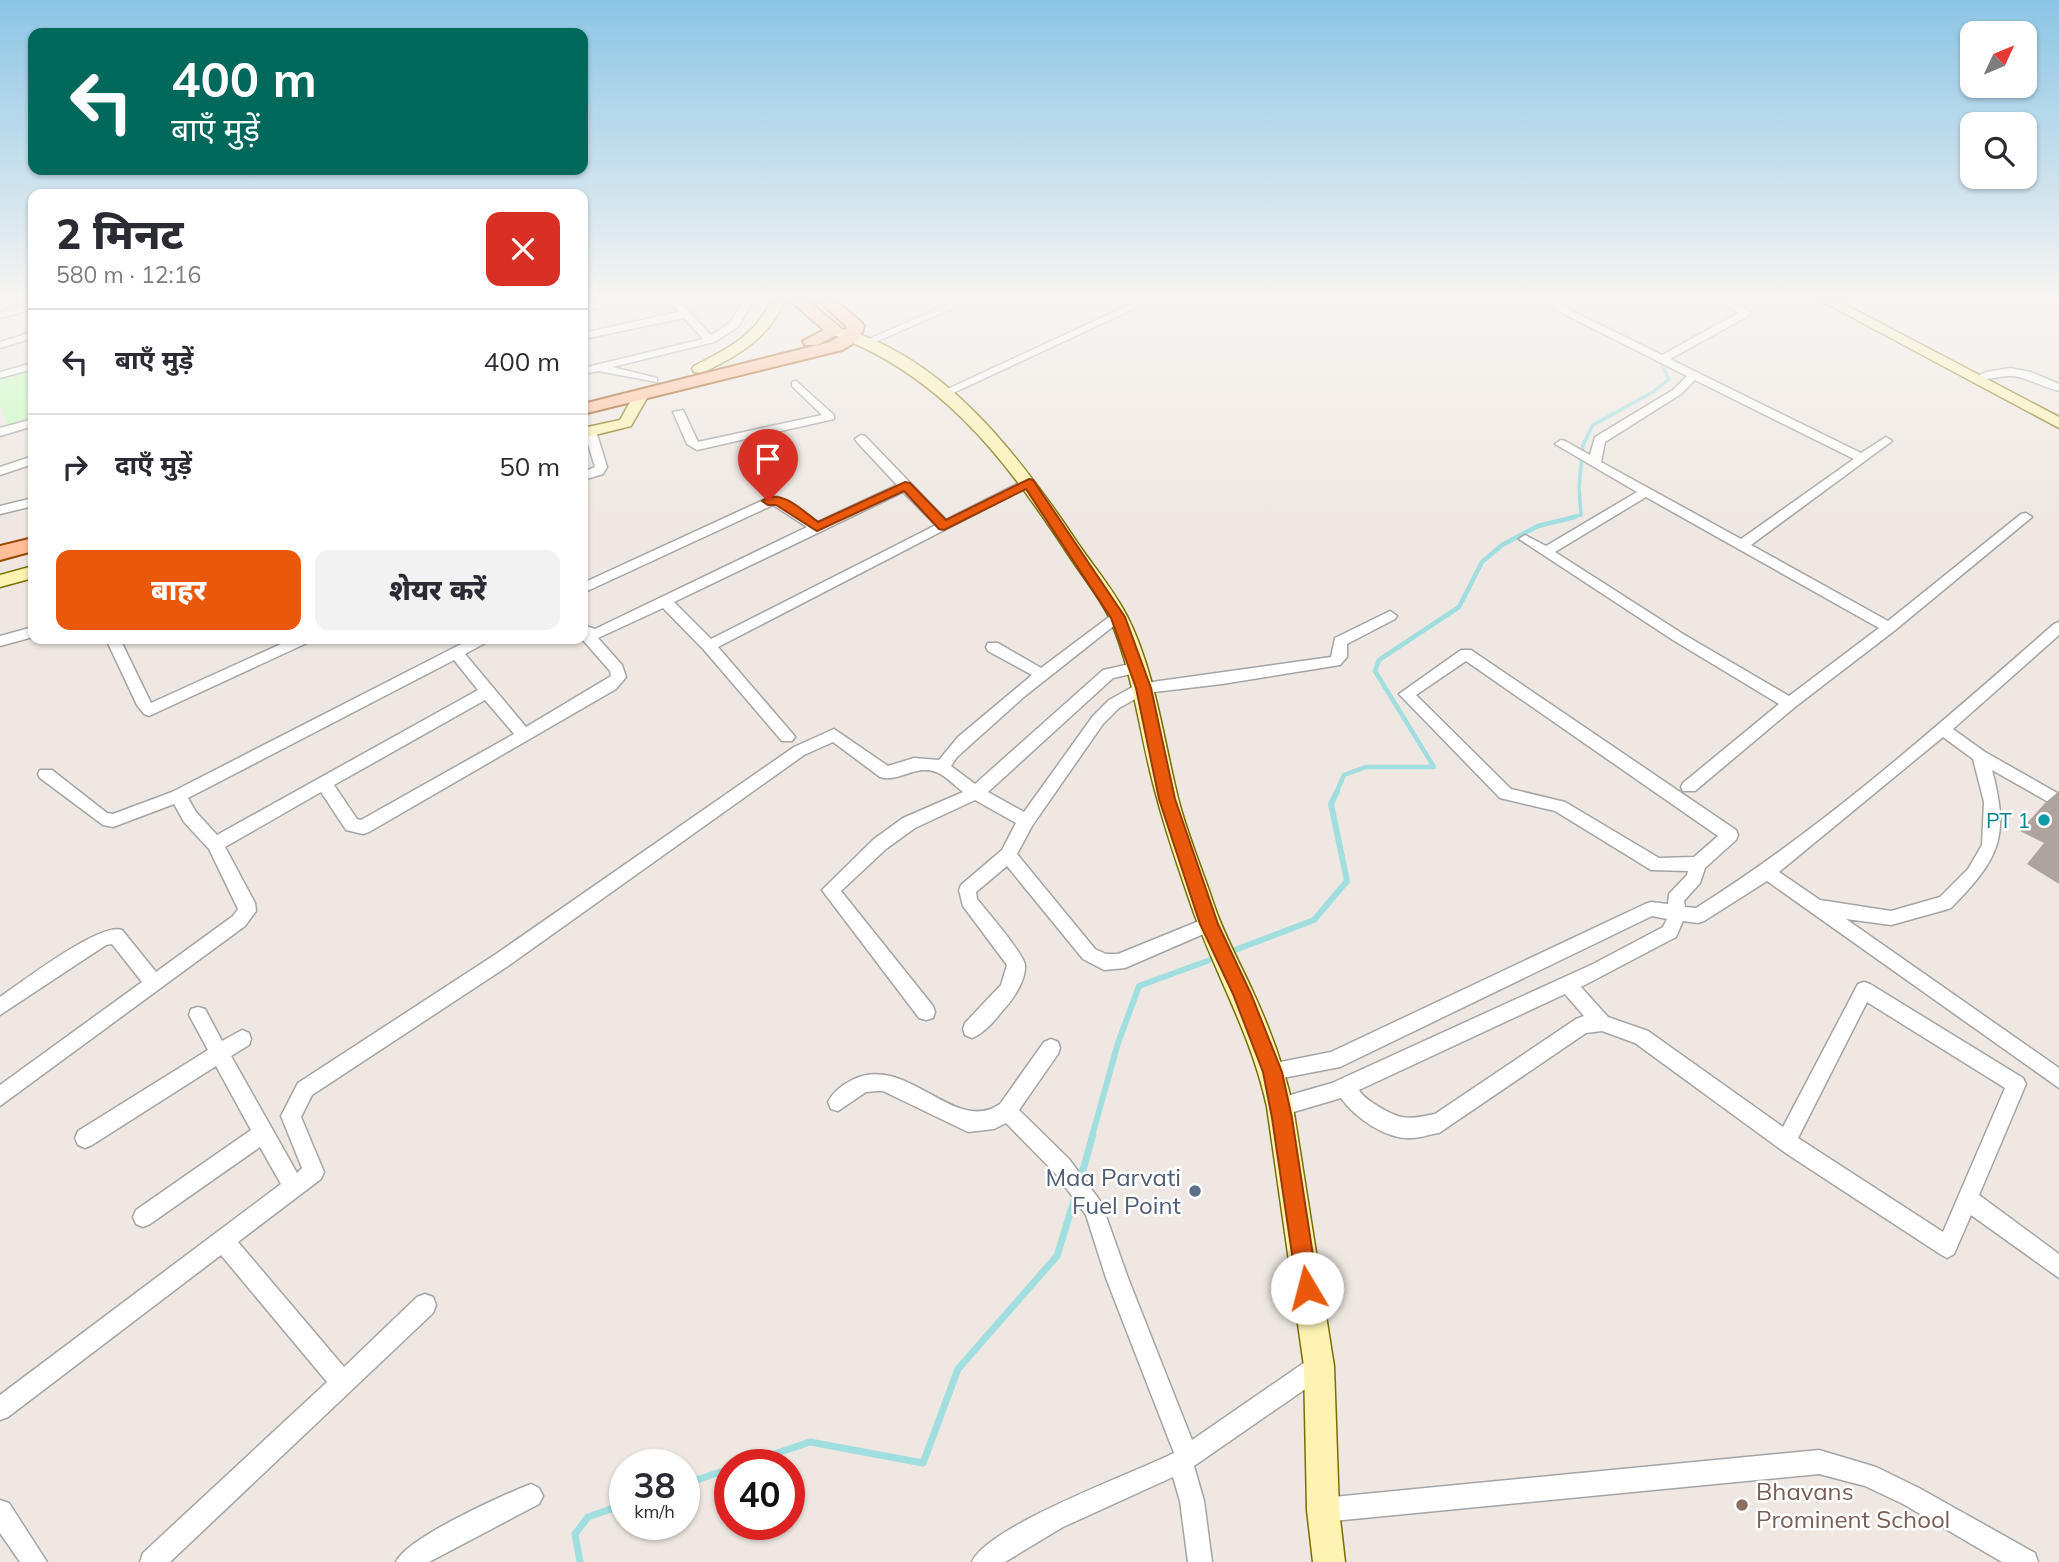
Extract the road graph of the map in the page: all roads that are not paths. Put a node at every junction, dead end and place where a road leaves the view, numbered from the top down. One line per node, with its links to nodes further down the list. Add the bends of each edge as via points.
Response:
1 (19, 370): 9 (street)
2 (611, 370): 12 (street)
3 (695, 370): 12 (main road)
4 (742, 370): 17 (main road)
5 (909, 370): 15 (street)
6 (995, 370): 15 (street)
7 (1684, 370): 10 (street)
8 (1960, 370): 11 (street)
9 (0, 375)
10 (1694, 375): 28 (street, via 1677,392 1599,440); 29 (street)
11 (1977, 379): 14 (street, via 1996,370 2012,370); 20 (street)
12 (653, 380): 16 (main road)
13 (796, 384): 19 (street, via 830,417 697,446)
14 (2059, 388)
15 (945, 393): 33 (street, via 992,436)
16 (588, 396)
17 (640, 396): 18 (main road); 22 (street, via 626,423)
18 (588, 408)
19 (679, 412)
20 (2059, 423)
21 (28, 424): 23 (street)
22 (588, 432)
23 (0, 433)
24 (588, 434): 32 (street, via 601,467)
25 (861, 439): 34 (street)
26 (1886, 441): 29 (street)
27 (1561, 444): 28 (street)
28 (1586, 458): 35 (street)
29 (1862, 458): 45 (street)
30 (28, 462): 31 (street)
31 (0, 471)
32 (588, 474)
33 (1029, 483): 39 (street); 53 (street)
34 (905, 486): 39 (street); 40 (street)
35 (1646, 492): 45 (street); 46 (street)
36 (28, 503): 37 (street)
37 (0, 510)
38 (2026, 517): 55 (street)
39 (944, 526): 63 (street)
40 (817, 527): 50 (street, via 779,501 768,501); 51 (street)
41 (28, 532): 42 (main road)
42 (0, 539)
43 (1525, 539): 46 (street)
44 (28, 545): 47 (main road)
45 (1740, 546): 55 (street)
46 (1546, 552): 70 (street)
47 (0, 553)
48 (28, 573): 49 (street)
49 (0, 581)
50 (588, 586)
51 (664, 601): 56 (street, via 599,633); 63 (street)
52 (1390, 616): 68 (street, via 1340,642 1340,657 1335,661)
53 (1118, 617): 66 (street); 67 (street)
54 (2059, 627): 71 (street)
55 (1889, 628): 70 (street)
56 (588, 632)
57 (28, 633): 59 (street)
58 (588, 636): 72 (street, via 619,677)
59 (0, 641)
60 (115, 644): 61 (street, via 149,710)
61 (293, 644)
62 (472, 644): 65 (street)
63 (709, 646): 73 (street)
64 (993, 648): 67 (street)
65 (456, 652): 69 (street); 80 (street)
66 (1135, 668): 68 (street); 79 (street, via 1108,674)
67 (1041, 674): 75 (street)
68 (1143, 688): 82 (street, via 1114,704 1098,720); 89 (street, via 1167,799)
69 (487, 692): 72 (street); 77 (street)
70 (1790, 703): 78 (street)
71 (1943, 729): 74 (street); 86 (street)
72 (524, 735): 77 (street, via 363,827 352,825)
73 (786, 737)
74 (1980, 756): 81 (street); 87 (street, via 1992,802 1990,846 1974,874 1945,902 1891,918)
75 (943, 766): 79 (street); 110 (street, via 914,764 886,773 834,735 799,751 502,960 305,1089 291,1116 314,1172)
76 (46, 774): 80 (street, via 103,819 113,821)
77 (323, 782): 83 (street)
78 (1689, 787)
79 (976, 793): 82 (street); 93 (street, via 909,823 830,890)
80 (178, 796): 83 (street)
81 (2059, 802)
82 (1026, 821): 84 (street)
83 (215, 844): 90 (street, via 247,911)
84 (1008, 855): 89 (street, via 1089,954 1104,961 1119,962); 96 (street, via 965,894 1016,963 1016,972 998,1002)
85 (1698, 864): 85 (street, via 1657,865 1559,806 1506,794 1406,694 1466,654 1730,835); 88 (street, via 1694,878 1675,899)
86 (1767, 872): 87 (street); 88 (street, via 1698,916)
87 (1813, 906): 101 (street)
88 (1678, 913): 91 (street, via 1670,932); 100 (street, via 1651,909 1333,1061)
89 (1210, 927): 100 (street)
90 (155, 984): 92 (street, via 116,935 101,939); 103 (street)
91 (1568, 985): 95 (street); 102 (street)
92 (0, 1007)
93 (926, 1012)
94 (198, 1016): 99 (street)
95 (1602, 1023): 102 (street, via 1583,1025 1439,1123 1410,1129 1392,1126 1356,1103); 109 (street, via 1641,1037)
96 (972, 1029)
97 (242, 1039): 99 (street)
98 (1051, 1048): 106 (street)
99 (219, 1053): 107 (street); 108 (street)
100 (1272, 1072): 105 (street)
101 (2059, 1079)
102 (1345, 1087): 105 (street)
103 (0, 1097)
104 (838, 1102): 106 (street, via 870,1080 885,1082 968,1122 994,1120)
105 (1280, 1107): 116 (street)
106 (1007, 1111): 119 (street, via 1094,1209)
107 (262, 1134): 110 (street); 112 (street)
108 (85, 1138)
109 (1786, 1141): 111 (street, via 1947,1247); 111 (street, via 1864,990 2017,1084)
110 (294, 1188): 113 (street)
111 (1967, 1199): 114 (street)
112 (143, 1217)
113 (224, 1242): 117 (street); 118 (street)
114 (2059, 1267)
115 (425, 1305): 117 (street)
116 (1319, 1366): 119 (street); 121 (street)
117 (343, 1383): 124 (street)
118 (0, 1409)
119 (1184, 1459): 126 (street, via 1091,1501); 127 (street)
120 (531, 1496): 125 (street, via 430,1546)
121 (1322, 1510): 128 (street); 129 (street, via 1819,1462 1868,1475 1912,1496)
122 (0, 1512): 123 (street)
123 (35, 1562)
124 (152, 1562)
125 (408, 1562)
126 (984, 1562)
127 (1200, 1562)
128 (1329, 1562)
129 (2026, 1562)

